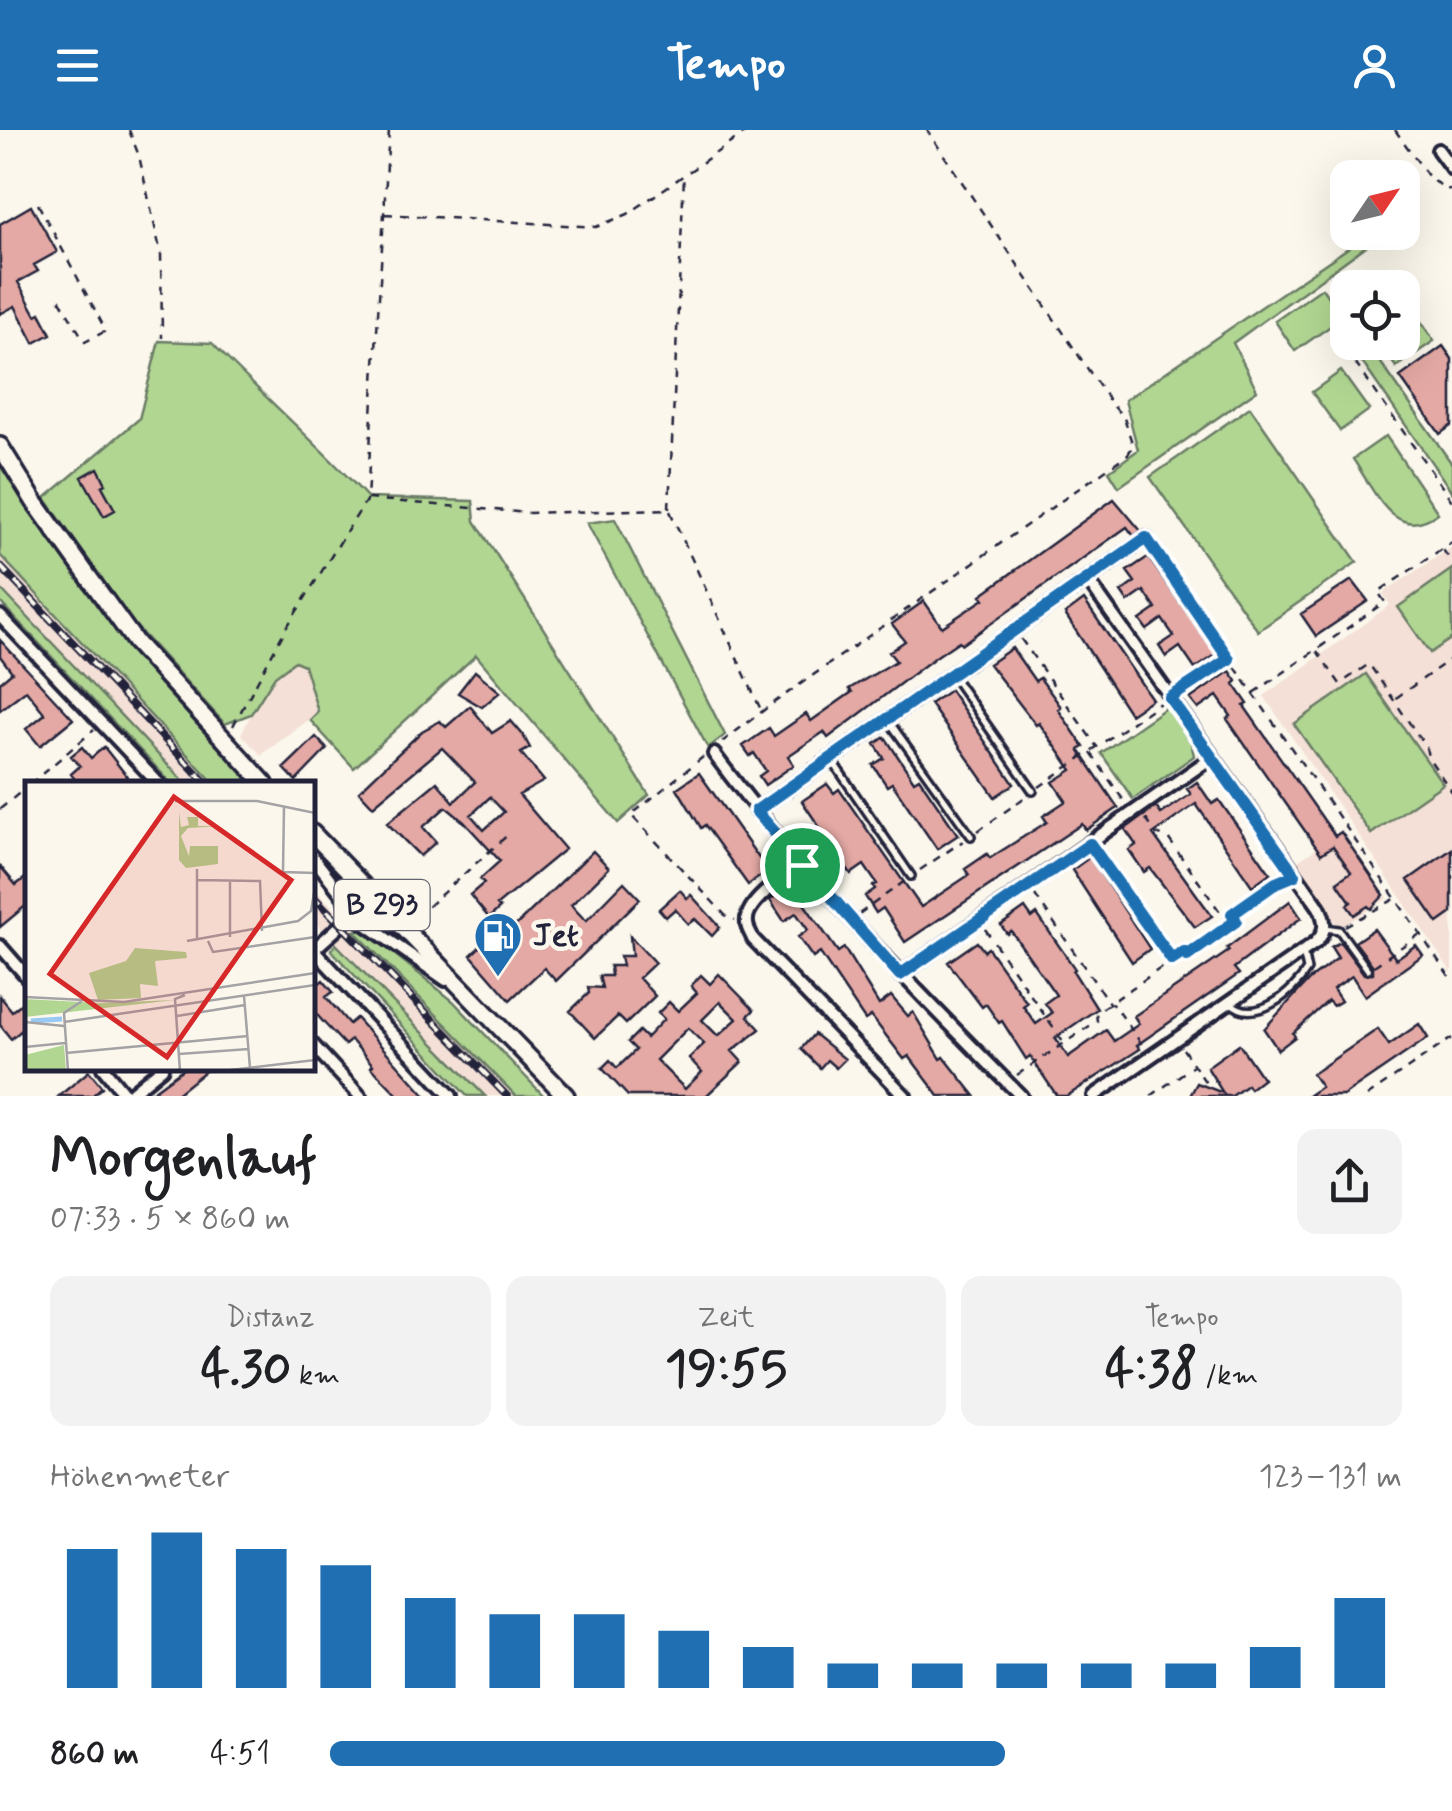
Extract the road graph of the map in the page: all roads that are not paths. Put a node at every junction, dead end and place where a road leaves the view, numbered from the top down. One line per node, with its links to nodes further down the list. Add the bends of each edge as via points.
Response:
1 (1438, 150): 2 (street)
2 (1452, 170)
3 (0, 446): 15 (main road, via 109,609)
4 (1146, 538): 5 (street)
5 (1087, 579): 8 (street); 9 (street)
6 (0, 616): 14 (street)
7 (1229, 659): 9 (lane)
8 (952, 674): 10 (street); 16 (lane)
9 (1169, 697): 12 (street)
10 (887, 719): 13 (street); 19 (lane)
11 (714, 754): 17 (street)
12 (1212, 758): 24 (street, via 1319,906); 31 (street)
13 (830, 759): 17 (street); 22 (lane)
14 (156, 781)
15 (262, 781)
16 (1034, 791)
17 (756, 811): 21 (street)
18 (315, 836): 32 (main road, B 293)
19 (971, 836)
20 (315, 860): 23 (street, via 344,897)
21 (802, 865): 31 (street); 41 (street, via 749,910 753,938)
22 (911, 876)
23 (348, 918): 26 (street); 32 (street, via 366,922)
24 (1325, 928): 28 (street); 29 (lane, via 1339,930)
25 (0, 946): 30 (street)
26 (315, 947)
27 (315, 951): 39 (street)
28 (1303, 952): 33 (street); 33 (lane, via 1308,970 1264,1008 1249,1012)
29 (1368, 970)
30 (25, 975)
31 (900, 975): 42 (street)
32 (450, 977): 40 (main road, B 293)
33 (1231, 1002): 43 (street)
34 (315, 1047): 38 (street)
35 (106, 1071): 37 (street)
36 (158, 1071): 37 (street)
37 (127, 1096)
38 (360, 1096)
39 (451, 1096)
40 (566, 1096)
41 (905, 1096)
42 (1021, 1096)
43 (1094, 1096)

